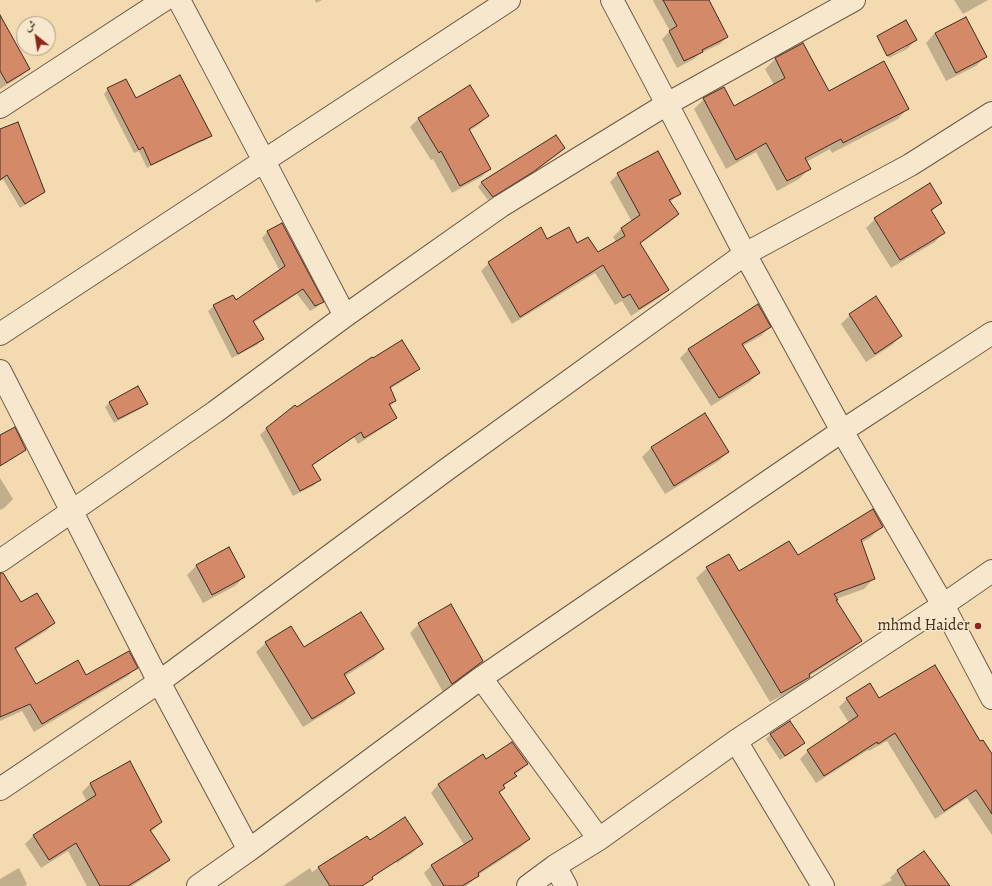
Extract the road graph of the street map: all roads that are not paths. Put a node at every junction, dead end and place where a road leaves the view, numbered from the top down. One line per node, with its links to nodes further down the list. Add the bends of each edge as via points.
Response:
1 (164, 0): 7 (street)
2 (179, 0): 9 (street)
3 (509, 0): 9 (street)
4 (612, 0): 6 (street)
5 (854, 0): 6 (street)
6 (667, 104): 10 (street); 11 (street, via 501,206)
7 (0, 108)
8 (992, 113): 10 (street, via 910,166)
9 (264, 161): 11 (street); 13 (street)
10 (745, 254): 15 (street); 21 (street)
11 (345, 316): 16 (street, via 215,412)
12 (992, 333): 15 (street)
13 (0, 334)
14 (0, 371): 16 (street)
15 (842, 431): 19 (street); 20 (street)
16 (72, 511): 17 (street); 21 (street)
17 (0, 561)
18 (992, 571): 19 (street)
19 (943, 605): 22 (street); 23 (street)
20 (481, 678): 25 (street); 26 (street)
21 (159, 682): 24 (street); 26 (street)
22 (992, 698)
23 (736, 741): 25 (street); 31 (street)
24 (0, 789)
25 (599, 839): 27 (street)
26 (249, 850): 28 (street)
27 (555, 866): 29 (street); 30 (street)
28 (198, 886)
29 (528, 886)
30 (566, 886)
31 (823, 886)

